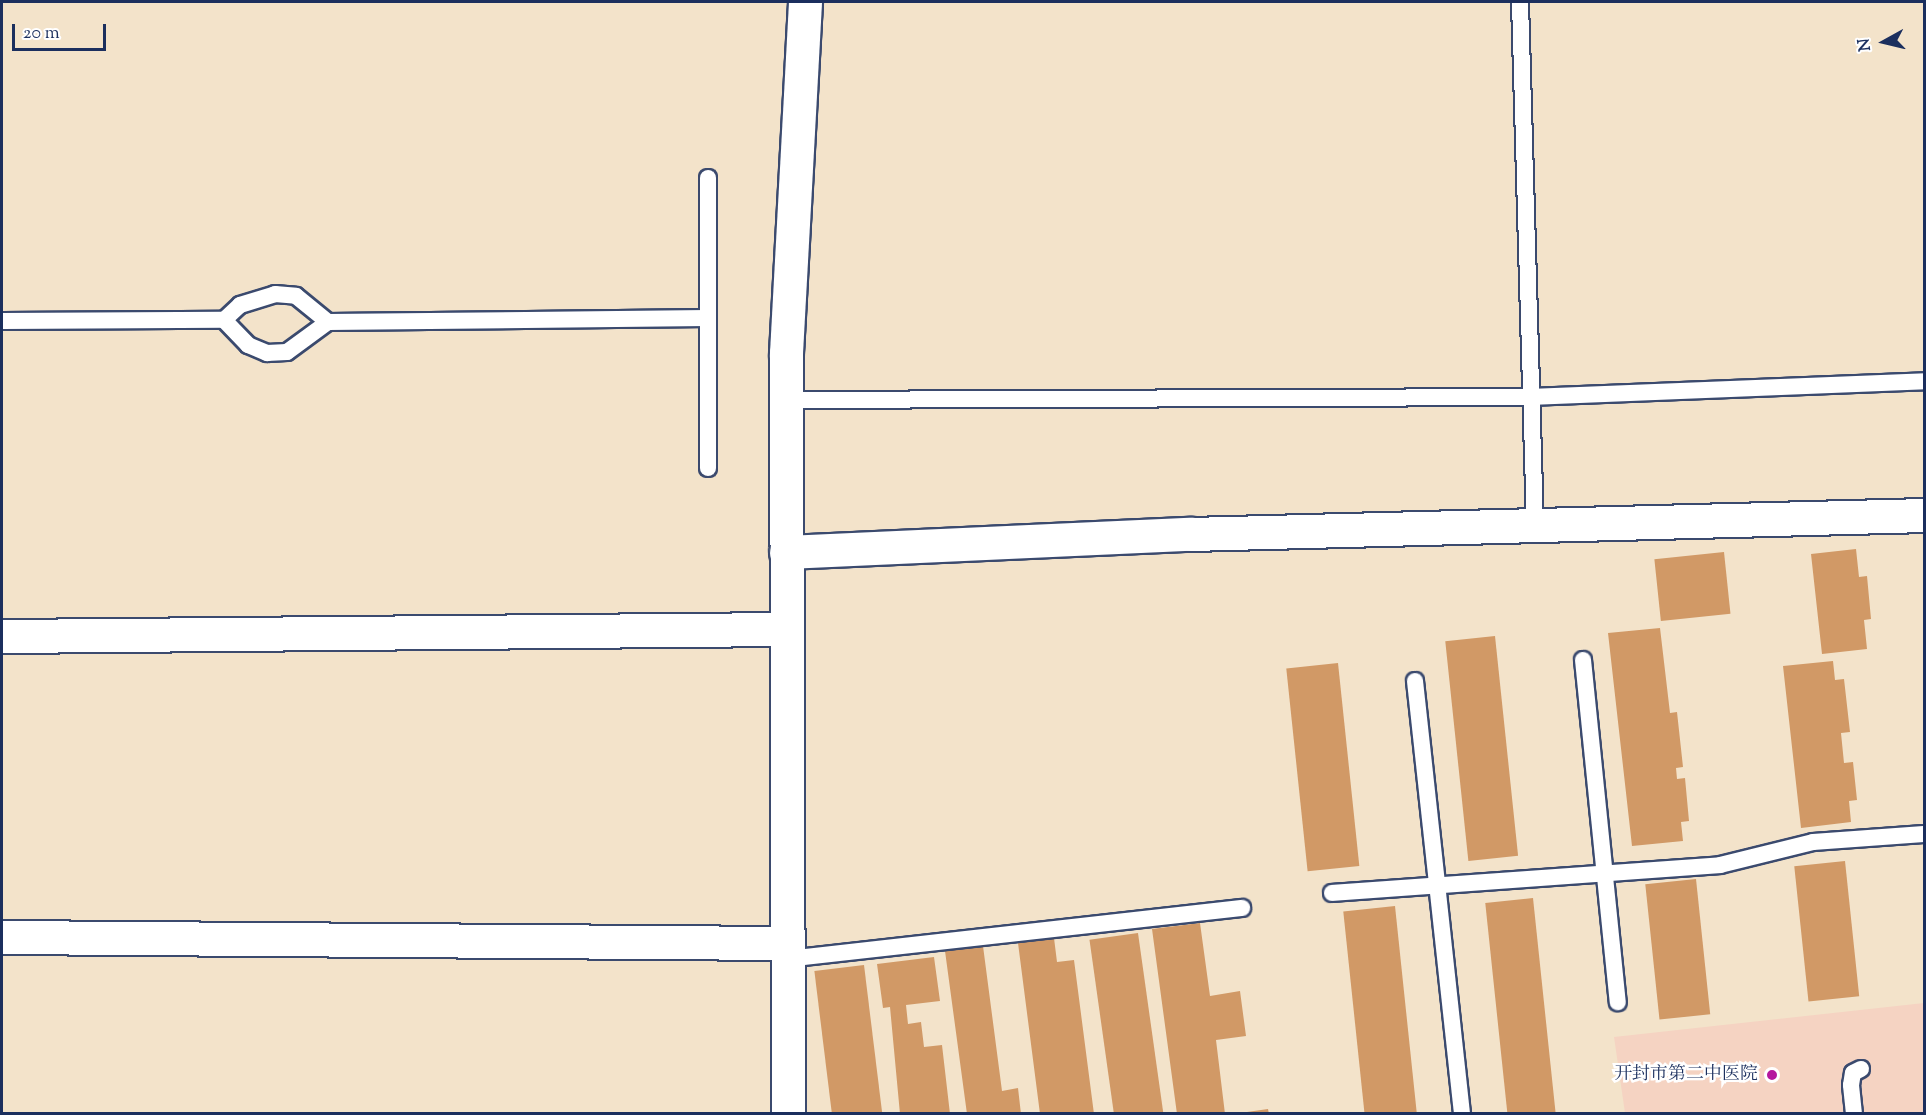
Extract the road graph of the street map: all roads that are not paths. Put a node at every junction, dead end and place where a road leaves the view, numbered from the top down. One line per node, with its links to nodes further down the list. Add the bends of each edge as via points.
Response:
1 (805, 2): 10 (street)
2 (1520, 2): 9 (lane)
3 (708, 178): 4 (lane)
4 (708, 318): 7 (lane); 11 (lane)
5 (224, 320): 6 (lane); 7 (lane, via 240,305 275,294 296,296); 7 (lane, via 248,345 267,353 287,352)
6 (2, 321)
7 (328, 322)
8 (1924, 381): 9 (lane)
9 (1532, 397): 10 (lane); 13 (lane)
10 (786, 400): 14 (street)
11 (708, 468)
12 (1924, 514): 13 (street)
13 (1535, 525): 14 (street)
14 (786, 552): 15 (street)
15 (786, 629): 16 (street); 25 (street)
16 (2, 636)
17 (1583, 660): 20 (lane)
18 (1415, 681): 21 (lane)
19 (1924, 834): 20 (lane, via 1813,842 1720,865)
20 (1605, 874): 21 (lane); 26 (lane)
21 (1437, 886): 22 (lane); 29 (lane)
22 (1332, 893)
23 (1242, 908): 25 (lane)
24 (2, 938): 25 (street)
25 (786, 951): 28 (street)
26 (1618, 1002)
27 (1861, 1069): 30 (lane, via 1851,1079)
28 (788, 1113)
29 (1462, 1113)
30 (1854, 1113)

